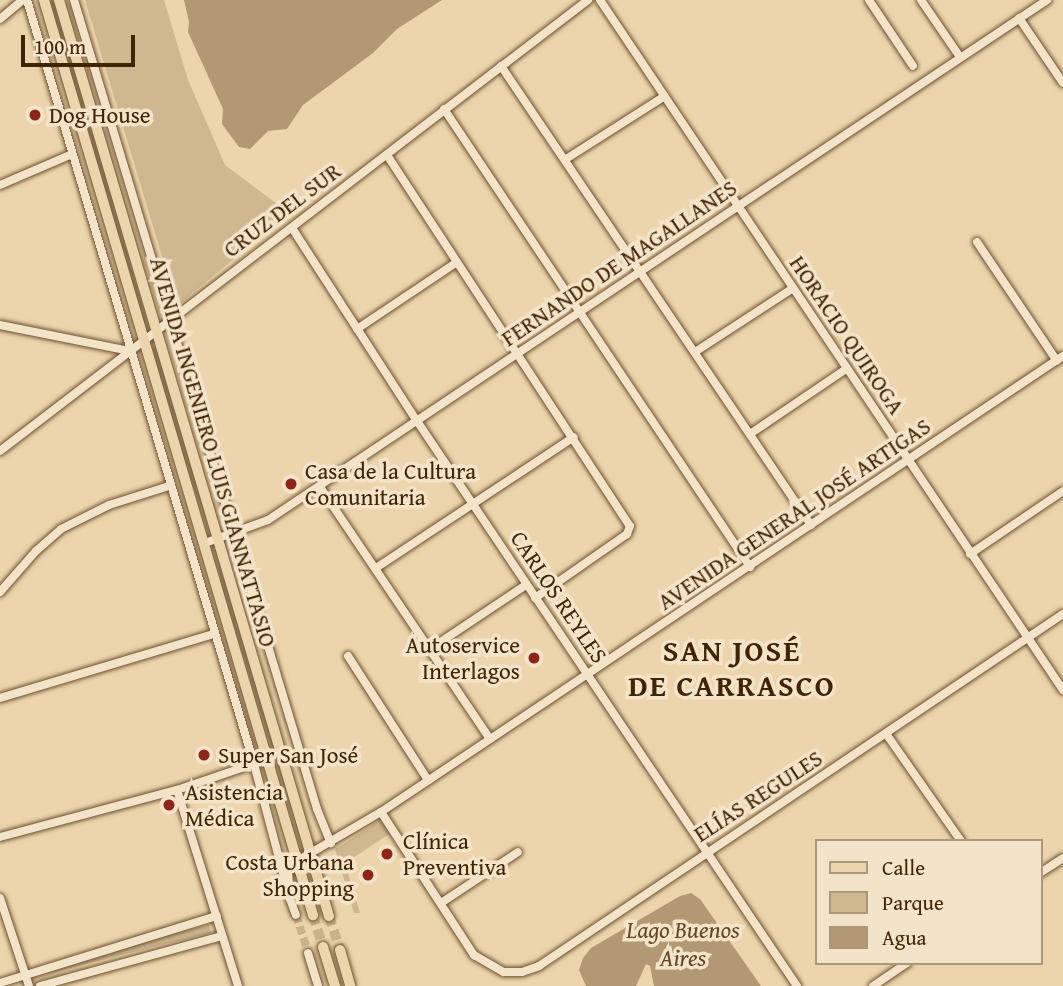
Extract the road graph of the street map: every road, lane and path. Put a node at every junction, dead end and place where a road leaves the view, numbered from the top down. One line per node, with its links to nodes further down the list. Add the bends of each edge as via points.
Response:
1 (25, 0): 11 (street); 18 (street)
2 (44, 0): 33 (main road, AVENIDA INGENIERO LUIS GIANNATTASIO)
3 (60, 0): 32 (main road, AVENIDA INGENIERO LUIS GIANNATTASIO)
4 (74, 0): 29 (street, AVENIDA INGENIERO LUIS GIANNATTASIO)
5 (587, 0): 13 (street, CRUZ DEL SUR)
6 (600, 0): 16 (street, HORACIO QUIROGA)
7 (869, 0): 14 (street)
8 (921, 0): 12 (street)
9 (1046, 0): 10 (street, FERNANDO DE MAGALLANES)
10 (1019, 18): 12 (street, FERNANDO DE MAGALLANES); 15 (street)
11 (0, 19)
12 (960, 57): 22 (street, FERNANDO DE MAGALLANES)
13 (501, 66): 17 (street, CRUZ DEL SUR); 20 (street)
14 (913, 66)
15 (1063, 83)
16 (665, 96): 20 (street); 22 (street, HORACIO QUIROGA)
17 (444, 109): 19 (street, CRUZ DEL SUR); 28 (street)
18 (72, 154): 21 (street); 34 (street)
19 (387, 155): 23 (street, CRUZ DEL SUR); 25 (street)
20 (566, 159): 26 (street)
21 (0, 185)
22 (739, 207): 26 (street, FERNANDO DE MAGALLANES); 27 (street, HORACIO QUIROGA)
23 (292, 228): 29 (street, CRUZ DEL SUR); 31 (street, CARLOS REYLES)
24 (977, 242): 37 (street)
25 (457, 262): 31 (street); 36 (street)
26 (640, 272): 28 (street, FERNANDO DE MAGALLANES); 35 (street)
27 (793, 288): 35 (street); 38 (street, HORACIO QUIROGA)
28 (580, 312): 36 (street, FERNANDO DE MAGALLANES); 53 (street)
29 (171, 319): 32 (street, CRUZ DEL SUR); 49 (street, AVENIDA INGENIERO LUIS GIANNATTASIO)
30 (0, 325): 34 (street)
31 (357, 329): 39 (street, CARLOS REYLES)
32 (157, 330): 33 (street, CRUZ DEL SUR); 50 (main road, AVENIDA INGENIERO LUIS GIANNATTASIO)
33 (144, 340): 34 (street, CRUZ DEL SUR); 51 (main road, AVENIDA INGENIERO LUIS GIANNATTASIO)
34 (130, 351): 42 (street, CRUZ DEL SUR); 44 (street)
35 (695, 352): 40 (street)
36 (518, 354): 39 (street, FERNANDO DE MAGALLANES); 41 (street)
37 (1060, 358): 43 (street, AVENIDA GENERAL JOSÉ ARTIGAS)
38 (846, 369): 40 (street); 43 (street, HORACIO QUIROGA)
39 (417, 421): 45 (street, FERNANDO DE MAGALLANES); 47 (street, CARLOS REYLES)
40 (750, 434): 48 (street)
41 (574, 437): 47 (street); 58 (street, via 630,526 626,534)
42 (0, 451)
43 (908, 461): 48 (street, AVENIDA GENERAL JOSÉ ARTIGAS); 52 (street, HORACIO QUIROGA)
44 (169, 486): 57 (street, via 109,505 61,529); 61 (street)
45 (320, 486): 49 (street, FERNANDO DE MAGALLANES, via 268,520); 54 (street)
46 (1063, 491): 52 (street)
47 (472, 504): 54 (street); 55 (street, CARLOS REYLES)
48 (811, 525): 53 (street, AVENIDA GENERAL JOSÉ ARTIGAS)
49 (235, 534): 50 (street, FERNANDO DE MAGALLANES); 56 (street, AVENIDA INGENIERO LUIS GIANNATTASIO)
50 (219, 539): 51 (street, FERNANDO DE MAGALLANES); 59 (main road, AVENIDA INGENIERO LUIS GIANNATTASIO)
51 (205, 543): 70 (main road, AVENIDA INGENIERO LUIS GIANNATTASIO)
52 (970, 554): 62 (street, HORACIO QUIROGA)
53 (750, 566): 65 (street, AVENIDA GENERAL JOSÉ ARTIGAS)
54 (376, 568): 63 (street)
55 (527, 585): 58 (street, CARLOS REYLES); 63 (street)
56 (249, 587): 59 (street); 77 (street, AVENIDA INGENIERO LUIS GIANNATTASIO)
57 (0, 592)
58 (535, 598): 65 (street, CARLOS REYLES)
59 (236, 599): 80 (main road, AVENIDA INGENIERO LUIS GIANNATTASIO)
60 (1063, 614): 62 (street, ELÍAS REGULES)
61 (213, 634): 67 (street); 71 (street)
62 (1028, 638): 66 (street, HORACIO QUIROGA); 68 (street, ELÍAS REGULES)
63 (430, 649): 69 (street)
64 (348, 656): 72 (street)
65 (589, 674): 69 (street, AVENIDA GENERAL JOSÉ ARTIGAS); 79 (street, CARLOS REYLES)
66 (1063, 690)
67 (0, 698)
68 (887, 735): 76 (street); 79 (street, ELÍAS REGULES)
69 (490, 739): 72 (street, AVENIDA GENERAL JOSÉ ARTIGAS)
70 (268, 759): 71 (street); 82 (main road, AVENIDA INGENIERO LUIS GIANNATTASIO)
71 (254, 764): 73 (street); 85 (street)
72 (428, 780): 74 (street, AVENIDA GENERAL JOSÉ ARTIGAS)
73 (177, 790): 75 (street); 89 (street)
74 (381, 811): 77 (street, AVENIDA GENERAL JOSÉ ARTIGAS); 86 (street)
75 (0, 837)
76 (960, 839)
77 (331, 843): 80 (street, AVENIDA GENERAL JOSÉ ARTIGAS)
78 (518, 852): 86 (street)
79 (709, 852): 86 (street, ELÍAS REGULES, via 540,966 522,972 504,972 474,956); 104 (street, CARLOS REYLES)
80 (312, 853): 82 (street, AVENIDA GENERAL JOSÉ ARTIGAS); 90 (main road, AVENIDA INGENIERO LUIS GIANNATTASIO)
81 (1063, 858): 83 (street)
82 (297, 861): 85 (street, via 288,872); 88 (main road, AVENIDA INGENIERO LUIS GIANNATTASIO)
83 (1042, 872)
84 (0, 898): 96 (street)
85 (290, 899): 87 (street)
86 (441, 903)
87 (296, 915)
88 (313, 915)
89 (216, 916): 91 (street); 96 (street)
90 (329, 916)
91 (222, 936): 99 (street); 100 (street)
92 (323, 947): 102 (main road)
93 (340, 950): 103 (main road)
94 (308, 953): 101 (street)
95 (904, 965): 105 (street)
96 (25, 975): 97 (street); 98 (street)
97 (0, 983)
98 (29, 986)
99 (40, 986)
100 (238, 986)
101 (318, 986)
102 (335, 986)
103 (350, 986)
104 (797, 986)
105 (873, 986)

